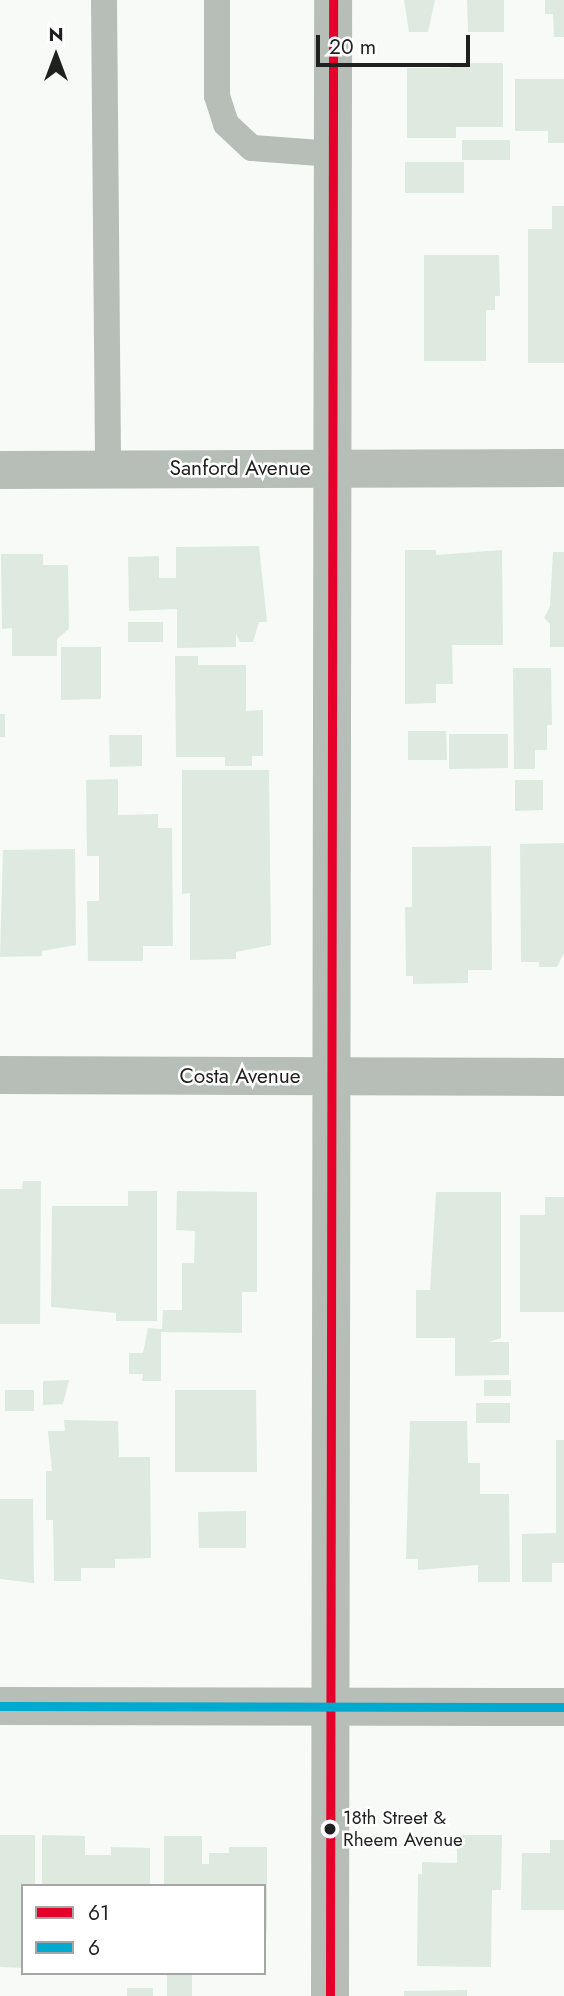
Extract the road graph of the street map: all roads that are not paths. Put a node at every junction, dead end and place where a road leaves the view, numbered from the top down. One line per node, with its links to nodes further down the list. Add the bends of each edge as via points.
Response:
1 (104, 0): 5 (lane)
2 (217, 0): 4 (lane, via 217,96 226,124 252,148)
3 (333, 0): 4 (street)
4 (333, 154): 6 (street)
5 (108, 467): 6 (street, Sanford Avenue); 8 (street, Sanford Avenue)
6 (332, 468): 7 (street, Sanford Avenue); 10 (street)
7 (564, 468)
8 (0, 470)
9 (0, 1075): 10 (street, Costa Avenue)
10 (334, 1076): 11 (street, Costa Avenue); 13 (street)
11 (564, 1077)
12 (0, 1706): 13 (street)
13 (332, 1706): 14 (street); 15 (street)
14 (564, 1707)
15 (330, 1996)

